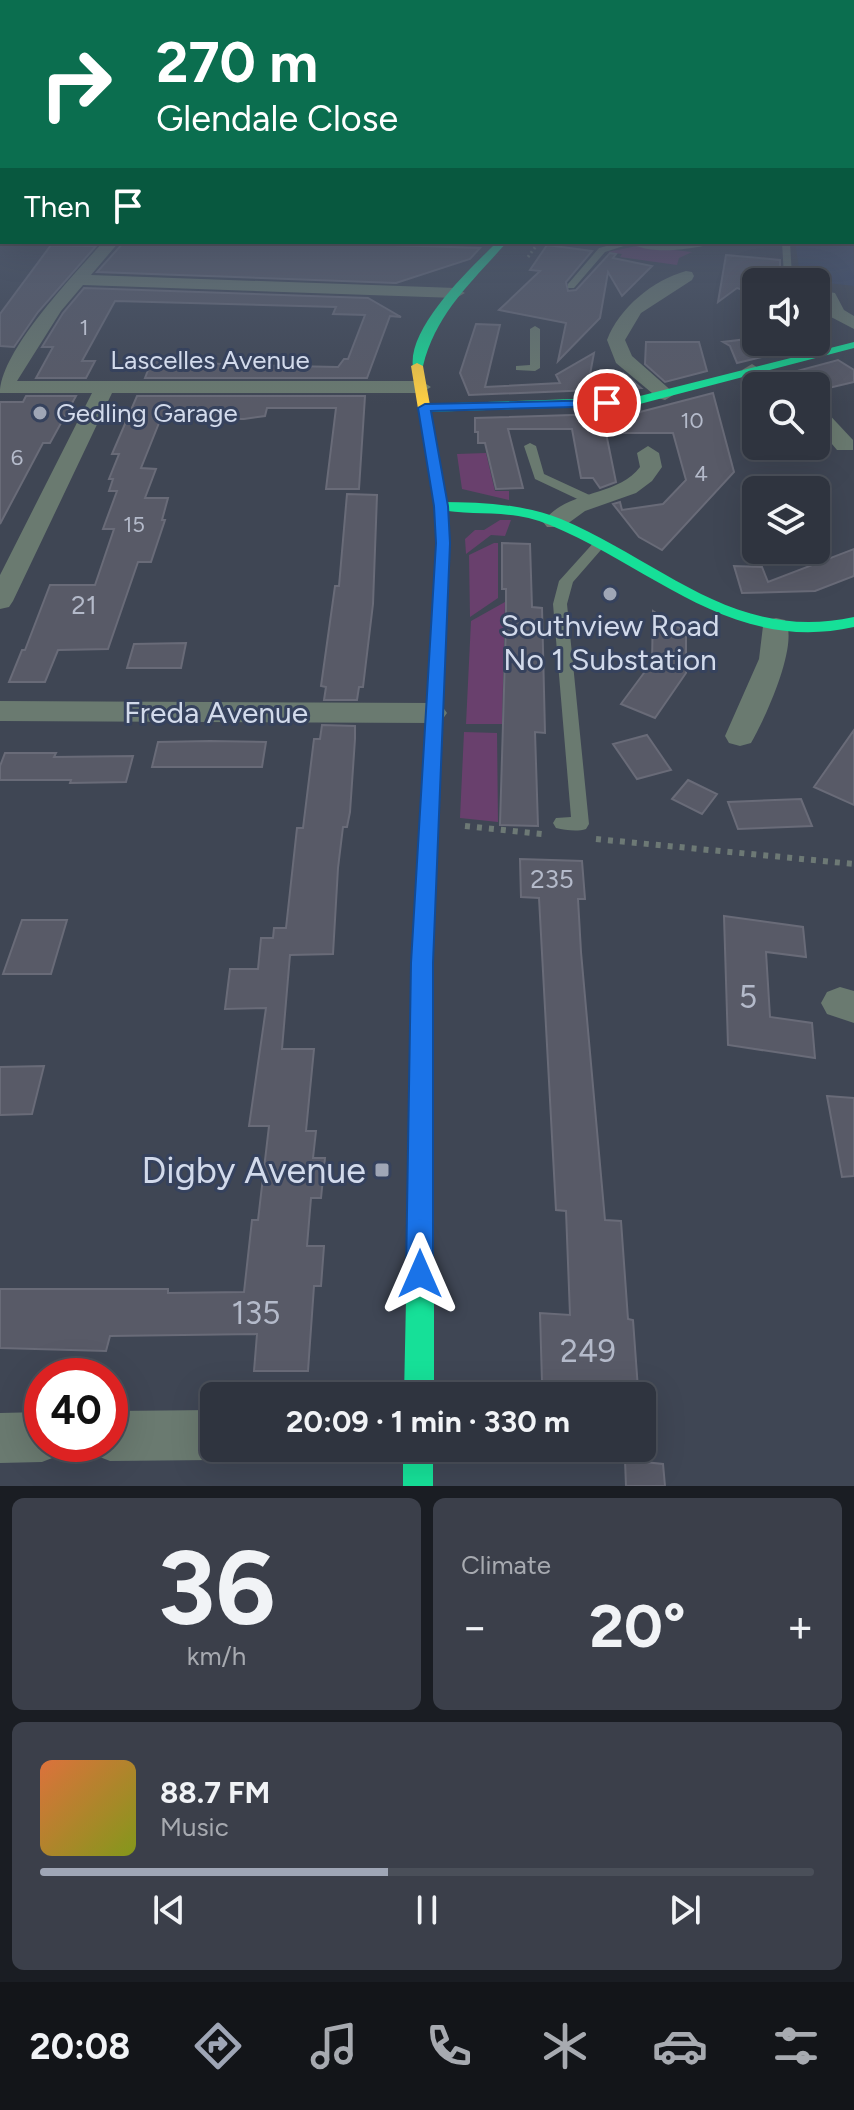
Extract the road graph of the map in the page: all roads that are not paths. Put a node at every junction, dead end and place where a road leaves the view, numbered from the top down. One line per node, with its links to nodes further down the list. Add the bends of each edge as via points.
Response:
1 (91, 265): 5 (street)
2 (481, 265): 7 (street)
3 (589, 265): 6 (lane)
4 (686, 276): 18 (street, via 642,302 625,318 616,340 623,359)
5 (79, 280): 7 (street); 16 (street)
6 (571, 286)
7 (456, 293): 17 (street, via 419,354)
8 (830, 299): 9 (street, via 837,313)
9 (854, 324)
10 (535, 329): 12 (lane, via 535,368)
11 (854, 345): 13 (street)
12 (520, 368)
13 (752, 370): 14 (street); 18 (street)
14 (755, 372)
15 (105, 386): 16 (street, Lascelles Avenue); 17 (street, Lascelles Avenue); 28 (street)
16 (1, 387)
17 (421, 387): 19 (street)
18 (665, 394): 19 (street, via 607,403)
19 (425, 408): 25 (street)
20 (830, 428): 21 (street)
21 (845, 445)
22 (530, 446): 24 (lane, via 539,476)
23 (648, 453): 24 (street, via 651,467 643,481)
24 (592, 501): 26 (street)
25 (441, 506): 26 (street, via 485,506); 32 (street)
26 (555, 522): 27 (street)
27 (601, 543): 30 (street, via 705,603 741,619); 34 (lane, via 566,581 560,604 580,824)
28 (0, 601)
29 (854, 622): 30 (street)
30 (776, 626): 33 (street, via 773,659)
31 (0, 711): 32 (street, Freda Avenue)
32 (432, 713): 35 (street, via 422,963)
33 (740, 736)
34 (558, 829)
35 (419, 1382)
36 (200, 1435): 37 (street)
37 (128, 1436)
38 (24, 1437): 39 (street)
39 (0, 1438)
40 (418, 1462): 41 (street)
41 (418, 1486)

